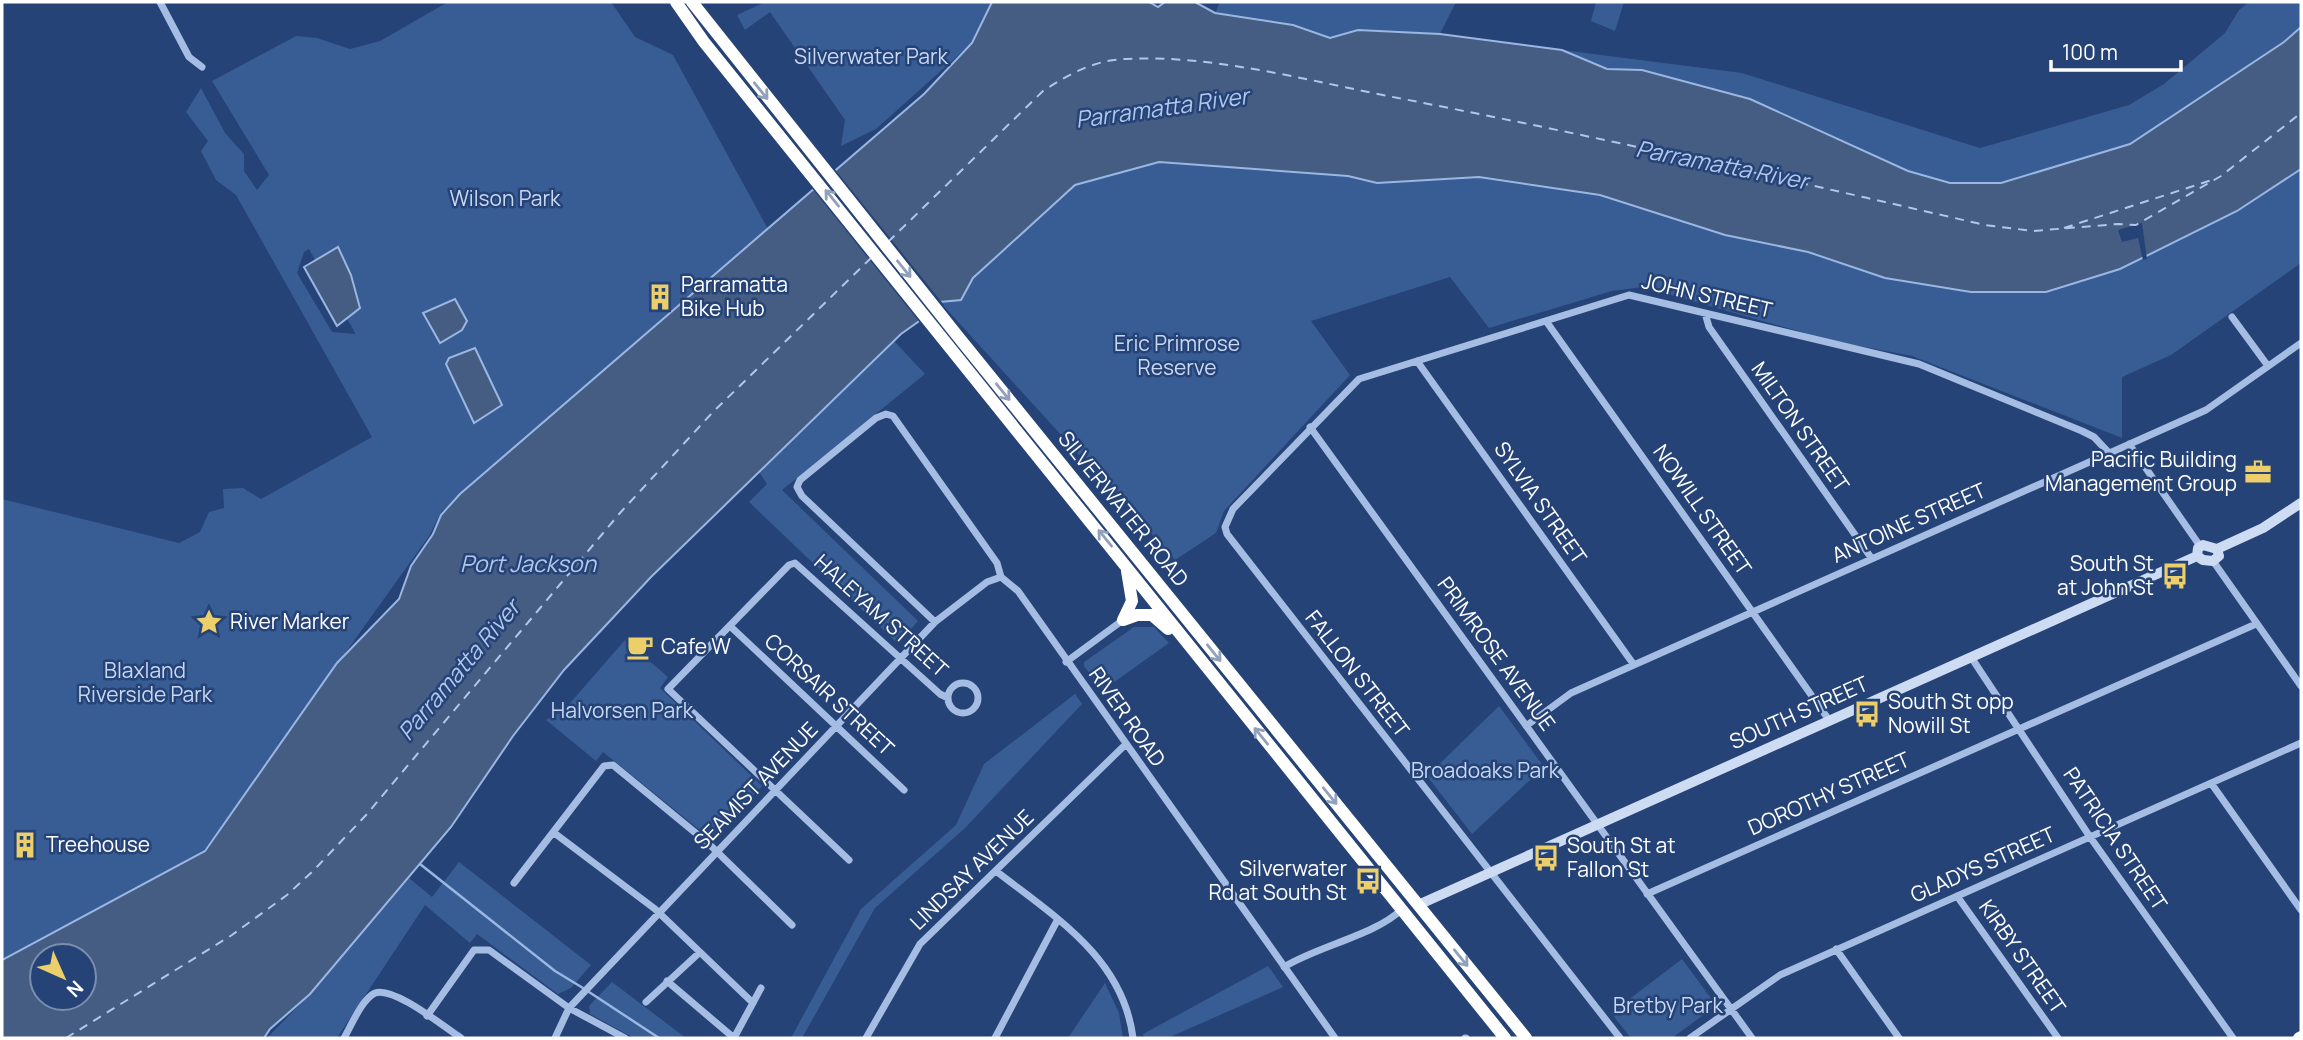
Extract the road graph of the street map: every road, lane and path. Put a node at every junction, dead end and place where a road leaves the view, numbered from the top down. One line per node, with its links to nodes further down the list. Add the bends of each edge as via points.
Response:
1 (160, 2): 6 (street, via 189,57)
2 (665, 2): 5 (highway)
3 (676, 2): 5 (highway, SILVERWATER ROAD)
4 (692, 2): 10 (highway, SILVERWATER ROAD, one-way to 10)
5 (704, 42): 10 (highway, SILVERWATER ROAD, one-way to 5)
6 (202, 67)
7 (1705, 313): 9 (street, JOHN STREET, via 1629,295); 16 (street, JOHN STREET, via 1936,370 2082,431); 21 (street, MILTON STREET, via 1709,327)
8 (2232, 317): 13 (street)
9 (1546, 321): 12 (street, JOHN STREET); 25 (street, NOWILL STREET)
10 (956, 343): 22 (highway, SILVERWATER ROAD, one-way to 10); 56 (highway, SILVERWATER ROAD, one-way to 56)
11 (2301, 343): 13 (street, ANTOINE STREET)
12 (1418, 360): 14 (street, JOHN STREET, via 1351,383); 33 (street, SYLVIA STREET)
13 (2268, 366): 15 (street, ANTOINE STREET, via 2206,410)
14 (1310, 427): 18 (street, JOHN STREET, via 1233,509); 38 (street, PRIMROSE AVENUE)
15 (2129, 444): 16 (street, ANTOINE STREET); 20 (street)
16 (2109, 453): 21 (street, ANTOINE STREET)
17 (2301, 503): 19 (street, via 2263,528)
18 (1225, 527): 52 (street, FALLON STREET)
19 (2217, 549): 20 (street); 23 (street, via 2219,556)
20 (2199, 551): 23 (street, via 2203,560); 30 (street, SOUTH STREET)
21 (1871, 559): 25 (street, ANTOINE STREET)
22 (1124, 561): 26 (highway, via 1133,593); 34 (highway, SILVERWATER ROAD)
23 (2213, 561): 28 (street)
24 (1001, 577): 27 (street, SEAMIST AVENUE); 27 (street, RIVER ROAD, via 997,563 893,416 876,418 797,487); 32 (street, RIVER ROAD, via 1018,591)
25 (1752, 611): 33 (street, ANTOINE STREET); 37 (street, NOWILL STREET)
26 (1123, 620): 32 (street); 34 (highway, via 1144,614 1159,619 1213,683)
27 (935, 622): 31 (street, SEAMIST AVENUE)
28 (2256, 624): 35 (street); 40 (street, DOROTHY STREET)
29 (730, 626): 31 (street, HALEYAM STREET, via 789,565 802,566); 39 (street, CORSAIR STREET); 44 (street, via 668,690)
30 (1971, 657): 37 (street, SOUTH STREET); 40 (street, PATRICIA STREET)
31 (901, 659): 36 (street, HALEYAM STREET); 39 (street, SEAMIST AVENUE)
32 (1066, 662): 42 (street, RIVER ROAD)
33 (1634, 665): 38 (street, ANTOINE STREET, via 1571,693)
34 (1222, 687): 57 (highway, SILVERWATER ROAD, one-way to 34)
35 (2301, 687)
36 (948, 698): 36 (street, HALEYAM STREET, via 951,689 964,683 975,689 978,697 971,710 962,712 951,706)
37 (1829, 720): 46 (street, SOUTH STREET)
38 (1526, 726): 46 (street, PRIMROSE AVENUE)
39 (837, 727): 44 (street, SEAMIST AVENUE); 45 (street, CORSAIR STREET)
40 (2019, 729): 48 (street, PATRICIA STREET); 54 (street, DOROTHY STREET)
41 (2301, 743): 43 (street, GLADYS STREET)
42 (1125, 745): 51 (street, LINDSAY AVENUE); 64 (street, RIVER ROAD)
43 (2211, 783): 48 (street, GLADYS STREET); 58 (street)
44 (776, 790): 49 (street, SEAMIST AVENUE); 50 (street)
45 (904, 790)
46 (1597, 824): 52 (street, SOUTH STREET); 54 (street, PRIMROSE AVENUE)
47 (553, 832): 49 (street, via 604,766 613,765); 53 (street); 59 (street)
48 (2090, 836): 55 (street, GLADYS STREET); 88 (street, PATRICIA STREET)
49 (718, 852): 59 (street, SEAMIST AVENUE); 61 (street)
50 (849, 860)
51 (996, 871): 60 (street); 78 (street, LINDSAY AVENUE, via 920,944)
52 (1490, 873): 56 (street, SOUTH STREET); 83 (street, FALLON STREET)
53 (514, 883)
54 (1647, 894): 70 (street, PRIMROSE AVENUE)
55 (1957, 896): 62 (street, GLADYS STREET); 87 (street, KIRBY STREET)
56 (1418, 905): 82 (highway, SILVERWATER ROAD, one-way to 82)
57 (1401, 910): 64 (street, via 1371,929); 72 (highway, SILVERWATER ROAD)
58 (2301, 910)
59 (659, 914): 63 (street); 69 (street, SEAMIST AVENUE)
60 (1058, 919): 79 (street); 80 (street, via 1111,972 1128,1011)
61 (792, 925)
62 (1836, 949): 70 (street, GLADYS STREET, via 1780,975); 86 (street)
63 (699, 953): 65 (street); 68 (street)
64 (1284, 967): 81 (street, RIVER ROAD)
65 (667, 981): 67 (street); 77 (street)
66 (761, 988): 68 (street)
67 (646, 1002)
68 (753, 1003): 77 (street)
69 (571, 1006): 71 (street, via 481,948 474,950); 75 (street, SEAMIST AVENUE); 76 (street)
70 (1731, 1009): 84 (street, GLADYS STREET); 85 (street, PRIMROSE AVENUE)
71 (427, 1016): 73 (street, via 392,992 377,992); 74 (street)
72 (1500, 1034)
73 (344, 1038)
74 (461, 1038)
75 (555, 1038)
76 (625, 1038)
77 (734, 1038)
78 (866, 1038)
79 (995, 1038)
80 (1133, 1038)
81 (1335, 1038)
82 (1527, 1038)
83 (1620, 1038)
84 (1690, 1038)
85 (1752, 1038)
86 (1899, 1038)
87 (2058, 1038)
88 (2233, 1038)

